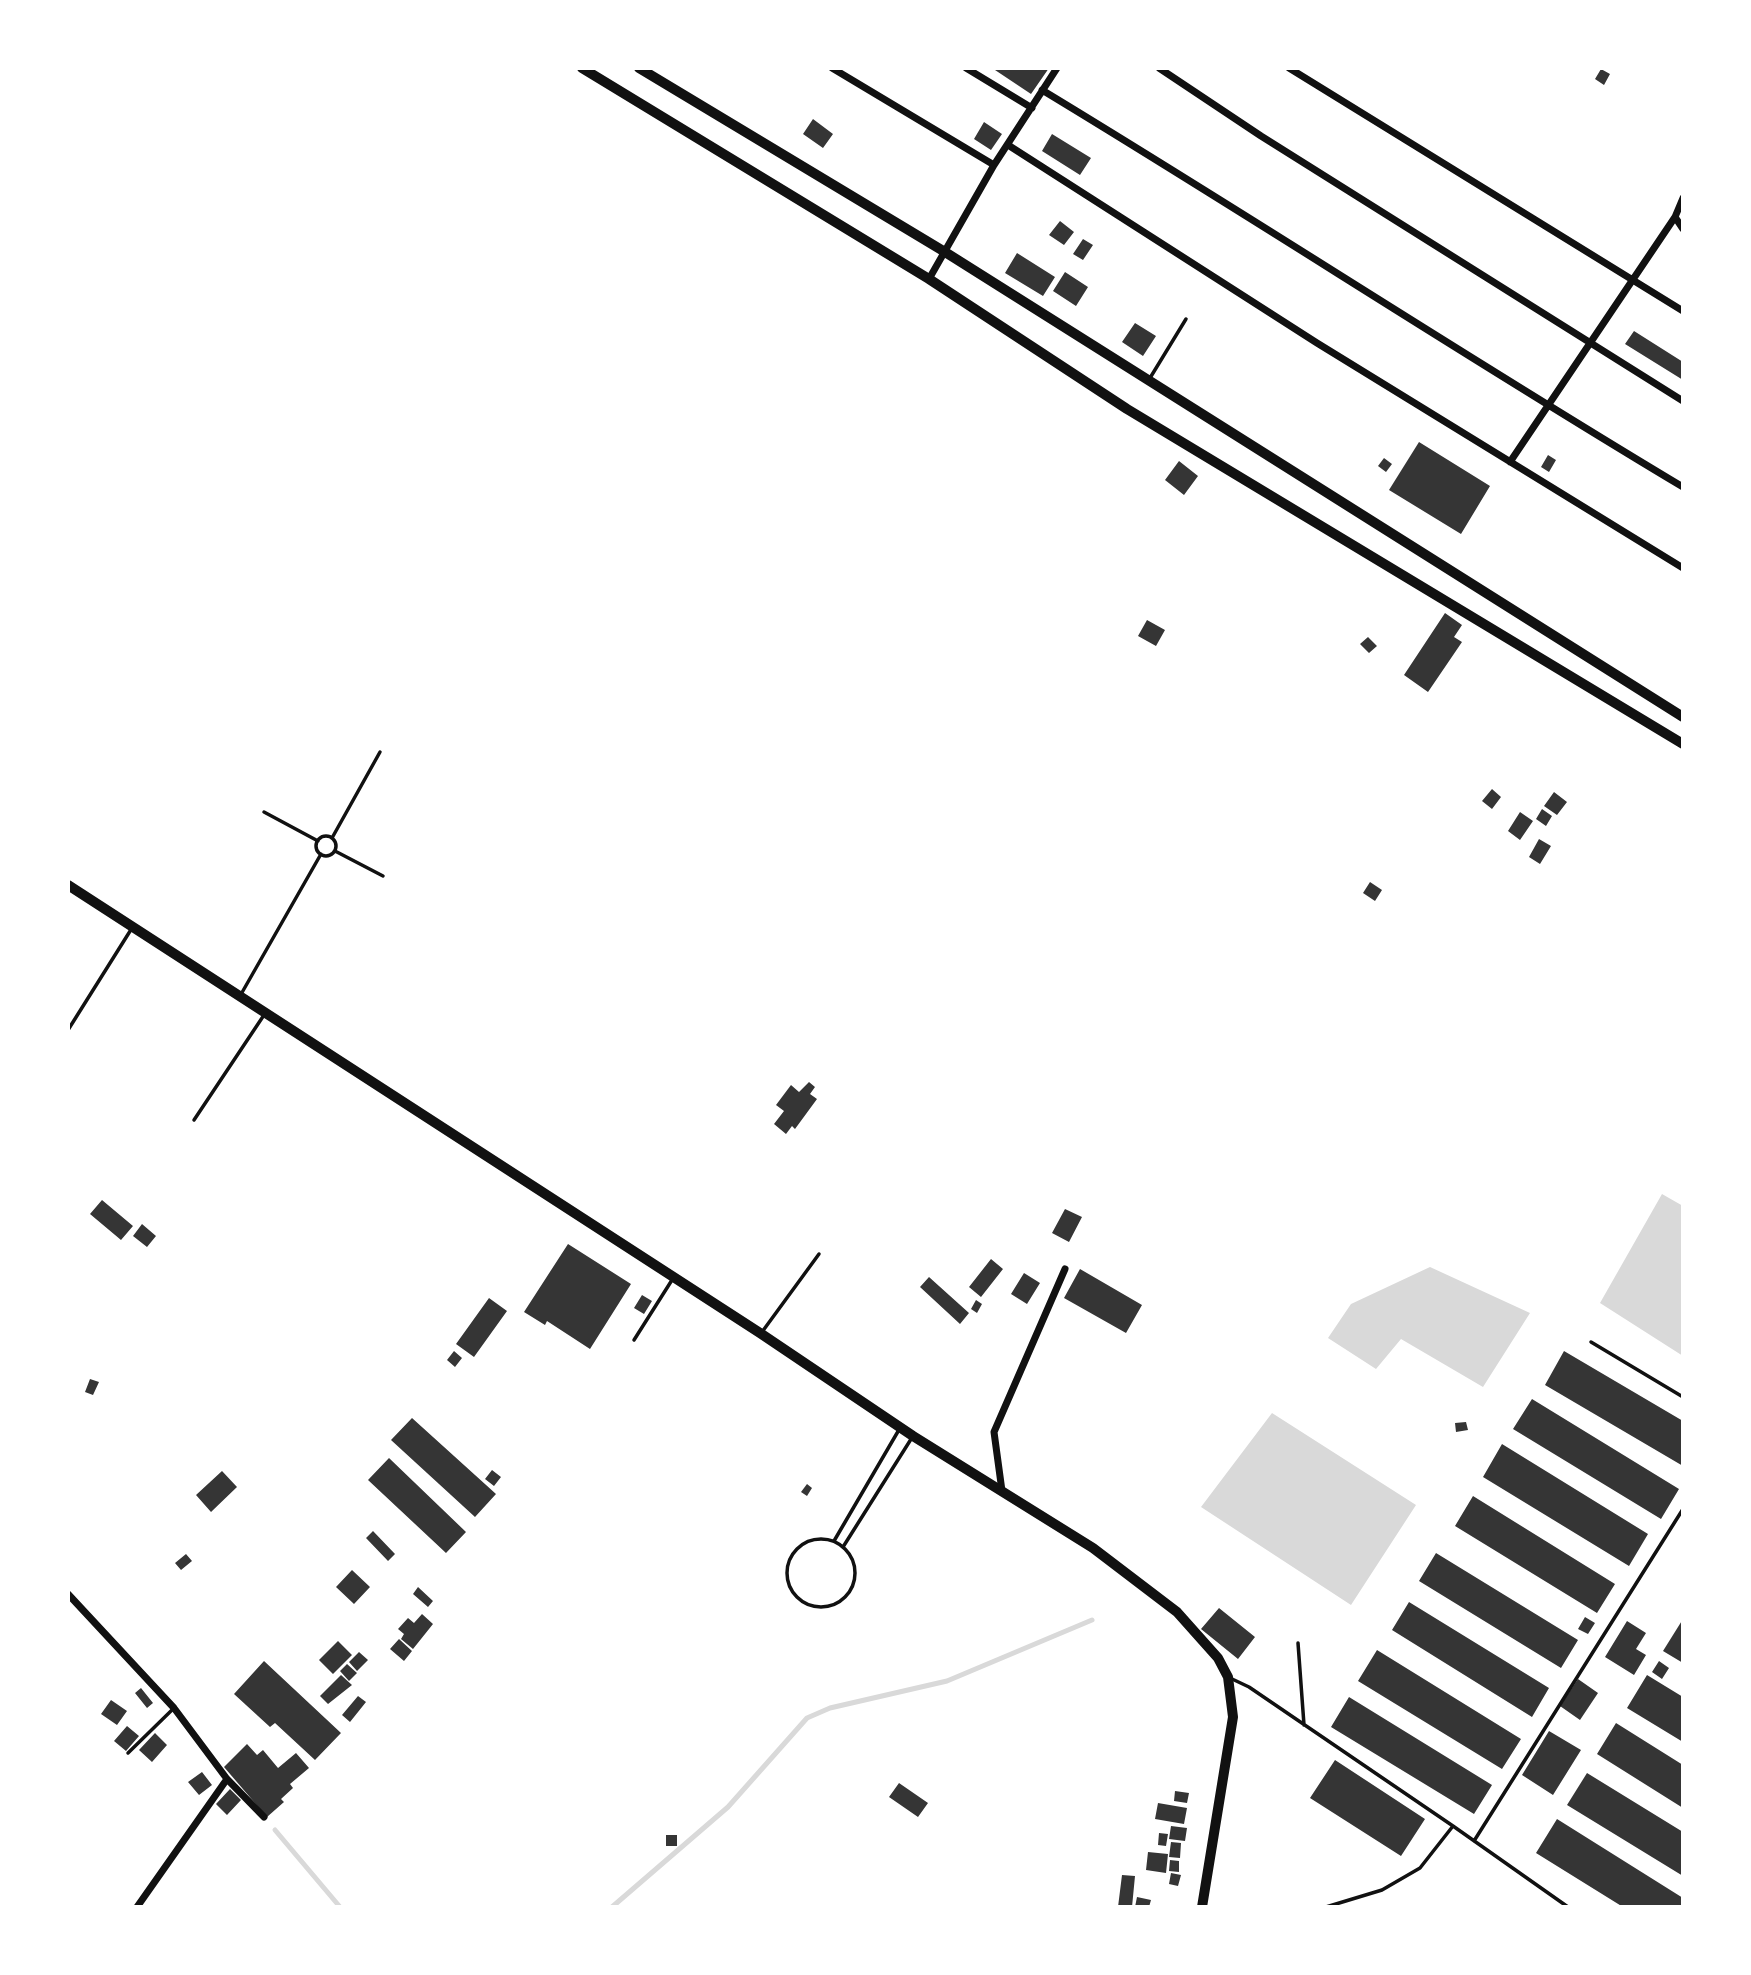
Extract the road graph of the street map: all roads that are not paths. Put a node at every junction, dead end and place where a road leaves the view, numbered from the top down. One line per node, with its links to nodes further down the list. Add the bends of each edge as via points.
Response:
1 (582, 68): 16 (street)
2 (639, 68): 15 (street)
3 (832, 68): 11 (street)
4 (966, 68): 9 (street)
5 (1057, 68): 8 (street)
6 (1159, 68): 20 (street)
7 (1289, 68): 17 (street)
8 (1042, 90): 9 (street); 23 (street, via 1249,215)
9 (1032, 108): 10 (street)
10 (1008, 145): 11 (street); 24 (street)
11 (994, 165): 15 (street)
12 (1683, 198): 13 (street)
13 (1675, 217): 14 (street); 17 (street)
14 (1683, 229)
15 (944, 252): 16 (street); 21 (street)
16 (929, 279): 28 (street, via 1139,416)
17 (1633, 280): 18 (street); 20 (street)
18 (1683, 311)
19 (1186, 319): 21 (lane)
20 (1589, 344): 22 (street); 23 (street)
21 (1149, 380): 27 (street)
22 (1683, 401)
23 (1546, 405): 24 (street); 25 (street)
24 (1510, 462): 26 (street)
25 (1683, 487)
26 (1683, 568)
27 (1683, 717)
28 (1683, 744)
29 (380, 752): 31 (lane)
30 (264, 812): 32 (lane)
31 (332, 838): 32 (lane); 33 (lane)
32 (318, 841): 34 (lane)
33 (335, 851): 34 (lane); 35 (lane)
34 (321, 854): 38 (lane)
35 (383, 876)
36 (68, 886): 37 (street)
37 (132, 927): 38 (street); 40 (lane)
38 (239, 998): 39 (street)
39 (265, 1013): 41 (lane); 44 (street)
40 (68, 1030)
41 (194, 1120)
42 (819, 1254): 45 (lane)
43 (1065, 1269): 51 (street, via 994,1432)
44 (673, 1278): 45 (street); 46 (lane)
45 (760, 1333): 49 (street)
46 (634, 1340)
47 (1591, 1342): 48 (lane)
48 (1683, 1397)
49 (900, 1427): 50 (street); 53 (lane)
50 (913, 1436): 51 (street); 54 (lane)
51 (1002, 1491): 57 (street, via 1093,1548 1177,1612 1218,1658)
52 (1683, 1509): 64 (lane)
53 (834, 1541): 54 (lane); 54 (lane, via 814,1539 793,1553 787,1578 800,1600 825,1606 847,1595 855,1570)
54 (843, 1547)
55 (68, 1594): 58 (street)
56 (1298, 1643): 59 (lane)
57 (1228, 1677): 59 (lane); 66 (street, via 1233,1717)
58 (174, 1708): 60 (lane); 61 (street)
59 (1304, 1725): 63 (lane)
60 (128, 1753)
61 (227, 1779): 62 (street); 65 (street)
62 (264, 1817)
63 (1453, 1826): 64 (lane); 67 (lane, via 1420,1868 1382,1889)
64 (1474, 1841): 68 (lane)
65 (137, 1907)
66 (1202, 1907)
67 (1326, 1907)
68 (1568, 1907)

